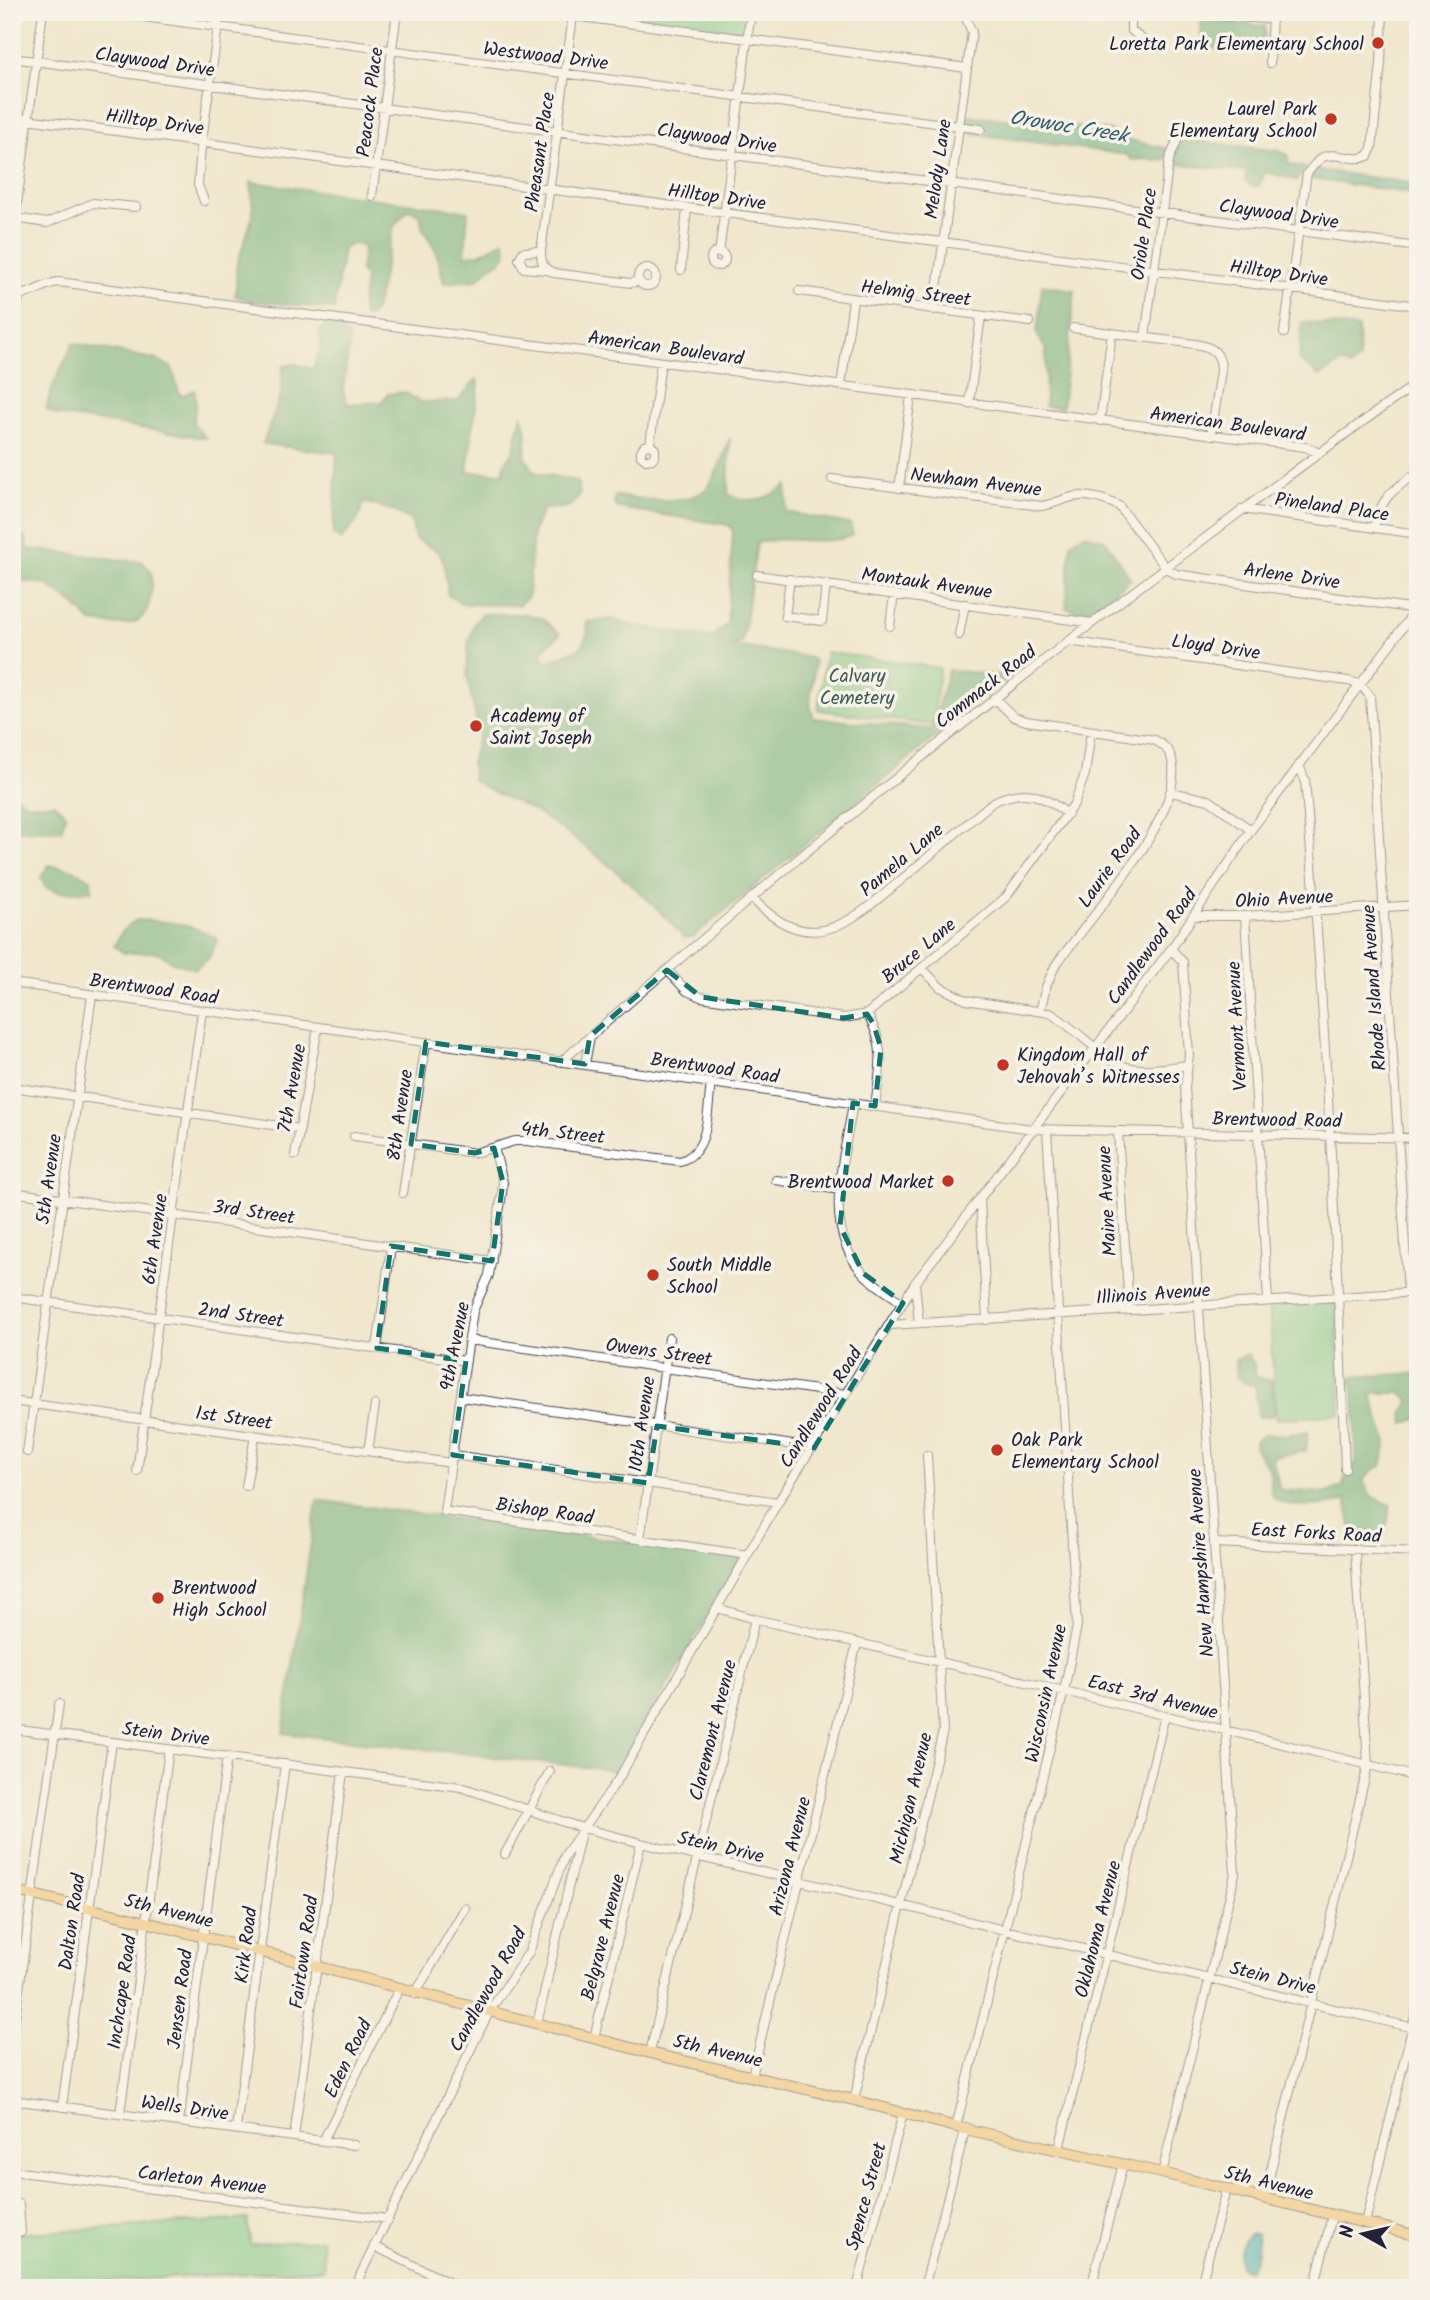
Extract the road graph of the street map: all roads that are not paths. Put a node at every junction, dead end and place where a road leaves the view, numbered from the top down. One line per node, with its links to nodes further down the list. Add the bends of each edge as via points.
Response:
1 (43, 12): 18 (street)
2 (106, 12): 13 (street, Westwood Drive)
3 (220, 12): 13 (street)
4 (397, 12): 16 (street, Peacock Place)
5 (543, 12): 11 (street)
6 (751, 12): 14 (street)
7 (963, 12): 20 (street, Melody Lane, via 972,32)
8 (1131, 12): 15 (street, via 1131,30)
9 (1215, 12): 12 (street, via 1230,18)
10 (1383, 12): 42 (street, via 1368,156 1320,159 1307,173)
11 (573, 16): 14 (street); 21 (street, Pheasant Place)
12 (1272, 16): 19 (street)
13 (218, 28): 16 (street, Westwood Drive); 22 (street)
14 (747, 39): 20 (street); 23 (street)
15 (1142, 39)
16 (391, 51): 21 (street, Westwood Drive); 24 (street, Peacock Place)
17 (12, 58): 18 (street, Claywood Drive)
18 (36, 61): 22 (street, Claywood Drive); 26 (street)
19 (1270, 63)
20 (967, 68): 27 (street, Melody Lane)
21 (565, 74): 23 (street, Westwood Drive); 29 (street, Pheasant Place)
22 (210, 85): 24 (street, Claywood Drive); 31 (street)
23 (739, 97): 27 (street, Westwood Drive); 32 (street)
24 (384, 108): 29 (street, Claywood Drive); 33 (street, Peacock Place)
25 (12, 117): 26 (street, Hilltop Drive)
26 (28, 119): 31 (street, Hilltop Drive); 38 (street, via 15,218 47,223 93,203)
27 (959, 126): 28 (street, Westwood Drive); 34 (street, Melody Lane)
28 (981, 129)
29 (558, 131): 32 (street, Claywood Drive); 35 (street, Pheasant Place)
30 (1179, 136): 41 (street, Oriole Place, via 1169,160)
31 (202, 144): 33 (street, Hilltop Drive); 37 (street, via 198,185)
32 (731, 154): 34 (street, Claywood Drive); 40 (street)
33 (376, 167): 35 (street, Hilltop Drive); 36 (street, Peacock Place)
34 (951, 185): 41 (street, Claywood Drive); 43 (street, Melody Lane)
35 (550, 190): 39 (street, Hilltop Drive); 45 (street, Pheasant Place)
36 (372, 196)
37 (204, 201)
38 (136, 207)
39 (687, 208): 40 (street, Hilltop Drive); 48 (street)
40 (723, 213): 43 (street, Hilltop Drive); 46 (street)
41 (1162, 213): 42 (street, Claywood Drive); 49 (street, Oriole Place)
42 (1298, 231): 44 (street, Claywood Drive); 51 (street)
43 (943, 242): 49 (street, Hilltop Drive); 56 (street, Melody Lane)
44 (1418, 247)
45 (541, 251): 47 (street); 47 (street, via 523,252 519,259 524,268)
46 (719, 253)
47 (547, 270): 50 (street)
48 (681, 270)
49 (1154, 271): 51 (street, Hilltop Drive); 62 (street, Oriole Place)
50 (639, 281)
51 (1291, 290): 55 (street, Hilltop Drive); 61 (street)
52 (799, 291): 54 (street, Helmig Street)
53 (16, 295): 63 (street); 64 (street, American Boulevard, via 59,282)
54 (853, 300): 56 (street, Helmig Street); 66 (street)
55 (1418, 306)
56 (934, 310): 57 (street, Helmig Street)
57 (981, 316): 58 (street, Helmig Street); 68 (street)
58 (1030, 322)
59 (1073, 328): 60 (street)
60 (1112, 333): 62 (street); 69 (street)
61 (1284, 333)
62 (1145, 337): 70 (street, via 1209,346 1217,352 1221,372)
63 (12, 339)
64 (662, 362): 66 (street, American Boulevard); 71 (street)
65 (1418, 383): 72 (street, Commack Road)
66 (841, 386): 67 (street, American Boulevard)
67 (911, 396): 68 (street, American Boulevard); 75 (street)
68 (969, 404): 69 (street, American Boulevard)
69 (1100, 421): 70 (street, American Boulevard)
70 (1211, 435): 72 (street, American Boulevard)
71 (650, 446)
72 (1317, 452): 76 (street, Commack Road)
73 (1418, 472): 77 (street, via 1386,496)
74 (832, 479): 75 (street, Newham Avenue)
75 (899, 488): 79 (street, Newham Avenue, via 1041,506 1070,497 1109,501 1128,517)
76 (1242, 509): 77 (street, Pineland Place); 79 (street, Commack Road)
77 (1374, 528): 78 (street, Pineland Place)
78 (1418, 534)
79 (1166, 568): 85 (street, Arlene Drive, via 1176,574); 86 (street, Commack Road)
80 (757, 575): 81 (street, Montauk Avenue)
81 (790, 579): 82 (street, Montauk Avenue); 82 (street, via 785,616 822,621)
82 (826, 584): 83 (street, Montauk Avenue)
83 (894, 594): 84 (street, Montauk Avenue); 87 (street)
84 (965, 604): 86 (street, Montauk Avenue); 88 (street)
85 (1417, 608): 90 (street, Candlewood Road)
86 (1092, 622): 89 (street, Commack Road)
87 (890, 626)
88 (959, 635)
89 (1068, 641): 90 (street, Lloyd Drive); 91 (street, Commack Road)
90 (1360, 684): 93 (street, Candlewood Road); 99 (street, Rhode Island Avenue, via 1370,696)
91 (994, 698): 92 (street, Laurie Road, via 1014,717); 97 (street, Commack Road)
92 (1091, 731): 94 (street, Laurie Road, via 1155,740 1166,748 1172,759); 95 (street, Bruce Lane, via 1085,774)
93 (1299, 765): 96 (street, Candlewood Road); 100 (street, via 1305,780)
94 (1170, 792): 96 (street, via 1209,800); 109 (street, Laurie Road, via 1148,842 1055,965)
95 (1068, 814): 97 (street, Pamela Lane, via 1030,793 993,802 862,913 834,928 791,927); 104 (street, Bruce Lane, via 1006,897)
96 (1251, 830): 101 (street, Candlewood Road)
97 (752, 898): 105 (street, Commack Road)
98 (1418, 905): 99 (street, Ohio Avenue)
99 (1384, 907): 100 (street, Ohio Avenue); 132 (street, Rhode Island Avenue)
100 (1315, 911): 102 (street, Ohio Avenue); 131 (street)
101 (1193, 916): 102 (street, Ohio Avenue); 103 (street, Candlewood Road)
102 (1245, 916): 129 (street, Vermont Avenue)
103 (1171, 949): 114 (street, Candlewood Road); 117 (street, New Hampshire Avenue, via 1183,962)
104 (922, 968): 109 (street, via 940,987 966,1000); 110 (street, Bruce Lane)
105 (667, 970): 110 (street, via 687,991 701,997 844,1018); 112 (street, Commack Road)
106 (12, 983): 107 (street, Brentwood Road)
107 (92, 995): 108 (street, Brentwood Road); 120 (street, 5th Avenue)
108 (202, 1011): 111 (street, Brentwood Road); 123 (street, 6th Avenue)
109 (1041, 1011): 114 (street)
110 (867, 1014): 122 (street, via 881,1048)
111 (317, 1027): 113 (street, Brentwood Road); 124 (street, 7th Avenue)
112 (590, 1036): 115 (street, Commack Road); 116 (street)
113 (425, 1042): 115 (street, Brentwood Road); 134 (street, 8th Avenue)
114 (1096, 1046): 117 (street, via 1129,1067); 125 (street, Candlewood Road)
115 (562, 1061): 116 (street, Brentwood Road)
116 (585, 1064): 118 (street, Brentwood Road)
117 (1188, 1065): 128 (street, New Hampshire Avenue)
118 (711, 1083): 121 (street, Brentwood Road); 135 (street, 4th Street, via 701,1145 680,1161 527,1141)
119 (12, 1087): 120 (street)
120 (78, 1097): 123 (street); 141 (street, 5th Avenue)
121 (853, 1103): 122 (street, Brentwood Road); 138 (street)
122 (875, 1106): 125 (street, Brentwood Road)
123 (187, 1113): 124 (street); 143 (street, 6th Avenue)
124 (300, 1129): 136 (street, 7th Avenue)
125 (1032, 1129): 126 (street, Brentwood Road); 142 (street, Candlewood Road)
126 (1047, 1129): 127 (street, Brentwood Road); 156 (street, Wisconsin Avenue)
127 (1118, 1131): 128 (street, Brentwood Road); 155 (street, Maine Avenue)
128 (1188, 1132): 129 (street, Brentwood Road); 154 (street, New Hampshire Avenue)
129 (1258, 1134): 131 (street, Brentwood Road); 151 (street, Vermont Avenue)
130 (354, 1136): 134 (street, 4th Street)
131 (1329, 1136): 132 (street, Brentwood Road); 150 (street)
132 (1399, 1138): 133 (street, Brentwood Road); 147 (street, Rhode Island Avenue)
133 (1418, 1138)
134 (411, 1144): 135 (street, 4th Street, via 475,1153); 140 (street, 8th Avenue)
135 (494, 1148): 145 (street, 9th Avenue, via 503,1182)
136 (295, 1155)
137 (776, 1180): 138 (street)
138 (839, 1190): 153 (street, via 840,1226 854,1261)
139 (12, 1192): 141 (street, 3rd Street)
140 (403, 1193)
141 (62, 1199): 143 (street, 3rd Street); 152 (street, 5th Avenue)
142 (980, 1199): 146 (street, Candlewood Road); 158 (street)
143 (173, 1215): 144 (street, 3rd Street); 157 (street, 6th Avenue)
144 (391, 1247): 145 (street, 3rd Street); 163 (street)
145 (492, 1261): 162 (street, 9th Avenue, via 473,1311)
146 (915, 1283): 153 (street, Candlewood Road); 159 (street)
147 (1408, 1293): 148 (street, Illinois Avenue); 150 (street, Illinois Avenue)
148 (1418, 1293)
149 (12, 1297): 152 (street, 2nd Street)
150 (1339, 1297): 151 (street, Illinois Avenue); 179 (street)
151 (1268, 1301): 154 (street, Illinois Avenue)
152 (49, 1302): 157 (street, 2nd Street); 169 (street, 5th Avenue)
153 (903, 1303): 160 (street, Candlewood Road)
154 (1200, 1306): 155 (street, Illinois Avenue); 186 (street, New Hampshire Avenue)
155 (1129, 1310): 156 (street, Illinois Avenue)
156 (1057, 1316): 158 (street, Illinois Avenue); 194 (street, Wisconsin Avenue, via 1077,1606)
157 (159, 1318): 163 (street, 2nd Street); 171 (street, 6th Avenue)
158 (987, 1320): 159 (street, Illinois Avenue)
159 (919, 1324): 160 (street, Illinois Avenue)
160 (890, 1325): 166 (street, Candlewood Road)
161 (669, 1338): 165 (street, 10th Avenue)
162 (469, 1340): 164 (street, 9th Avenue); 165 (street, Owens Street)
163 (377, 1348): 164 (street, 2nd Street)
164 (466, 1361): 167 (street, 9th Avenue)
165 (665, 1368): 166 (street, Owens Street); 172 (street, 10th Avenue)
166 (845, 1394): 174 (street, Candlewood Road)
167 (461, 1397): 172 (street); 178 (street, 9th Avenue)
168 (12, 1401): 169 (street, 1st Street)
169 (33, 1404): 171 (street, 1st Street); 176 (street, 5th Avenue)
170 (375, 1405): 175 (street)
171 (144, 1419): 173 (street, 1st Street); 180 (street, 6th Avenue)
172 (657, 1426): 174 (street); 181 (street, 10th Avenue)
173 (256, 1436): 175 (street, 1st Street); 182 (street)
174 (814, 1448): 183 (street, Candlewood Road)
175 (368, 1451): 178 (street, 1st Street)
176 (27, 1452)
177 (927, 1455): 193 (street, Michigan Avenue)
178 (452, 1459): 181 (street, 1st Street); 184 (street, 9th Avenue)
179 (1345, 1469)
180 (137, 1471)
181 (648, 1483): 183 (street, 1st Street); 185 (street, 10th Avenue)
182 (246, 1486)
183 (778, 1502): 189 (street, Candlewood Road)
184 (444, 1511): 185 (street, Bishop Road)
185 (640, 1539): 189 (street, Bishop Road)
186 (1214, 1543): 187 (street, East Forks Road); 198 (street, New Hampshire Avenue)
187 (1355, 1550): 188 (street, East Forks Road); 204 (street)
188 (1418, 1552)
189 (748, 1555): 190 (street, Candlewood Road)
190 (717, 1608): 191 (street, East 3rd Avenue); 209 (street, Candlewood Road, via 619,1778)
191 (755, 1619): 192 (street, East 3rd Avenue); 212 (street, Claremont Avenue)
192 (858, 1643): 193 (street, East 3rd Avenue); 213 (street, Arizona Avenue)
193 (939, 1661): 194 (street, East 3rd Avenue); 216 (street, Michigan Avenue, via 943,1731)
194 (1064, 1691): 196 (street, East 3rd Avenue); 220 (street, Wisconsin Avenue)
195 (59, 1704): 199 (street)
196 (1165, 1716): 198 (street, East 3rd Avenue); 223 (street, Oklahoma Avenue)
197 (12, 1729): 199 (street, Stein Drive)
198 (1227, 1731): 204 (street, East 3rd Avenue); 225 (street, New Hampshire Avenue, via 1235,1874)
199 (55, 1734): 200 (street, Stein Drive); 215 (street)
200 (112, 1742): 201 (street, Stein Drive); 217 (street, Dalton Road)
201 (169, 1749): 202 (street, Stein Drive); 219 (street, Inchcape Road)
202 (227, 1756): 203 (street, Stein Drive); 221 (street, Jensen Road)
203 (285, 1764): 206 (street, Stein Drive); 222 (street, Kirk Road)
204 (1368, 1765): 207 (street, East 3rd Avenue); 228 (street)
205 (550, 1771): 208 (street)
206 (343, 1772): 208 (street, Stein Drive, via 461,1787); 224 (street, Fairtown Road)
207 (1418, 1777)
208 (528, 1810): 209 (street, Stein Drive); 211 (street)
209 (582, 1831): 210 (street, Stein Drive); 230 (street, Candlewood Road, via 565,1855 529,1952); 231 (street)
210 (641, 1843): 212 (street, Stein Drive); 233 (street, Belgrave Avenue)
211 (505, 1854)
212 (697, 1857): 213 (street, Stein Drive); 235 (street, Claremont Avenue)
213 (799, 1881): 216 (street, Stein Drive); 236 (street, Arizona Avenue)
214 (12, 1890): 215 (main road, 5th Avenue)
215 (32, 1895): 217 (main road, 5th Avenue); 234 (street)
216 (901, 1904): 220 (street, Stein Drive); 238 (street, Michigan Avenue)
217 (89, 1908): 219 (main road, 5th Avenue); 239 (street, Dalton Road)
218 (465, 1908): 227 (street)
219 (146, 1922): 221 (main road, 5th Avenue); 241 (street, Inchcape Road)
220 (1004, 1929): 223 (street, Stein Drive); 243 (street, Wisconsin Avenue)
221 (203, 1937): 222 (main road, 5th Avenue); 242 (street, Jensen Road)
222 (260, 1952): 224 (main road, 5th Avenue); 244 (street, Kirk Road)
223 (1107, 1953): 225 (street, Stein Drive); 248 (street, Oklahoma Avenue)
224 (317, 1967): 226 (main road, 5th Avenue); 245 (street, Fairtown Road)
225 (1210, 1978): 228 (street, Stein Drive); 251 (street, New Hampshire Avenue)
226 (399, 1989): 227 (main road, 5th Avenue); 246 (street, Eden Road)
227 (415, 1994): 230 (main road, 5th Avenue)
228 (1311, 2003): 232 (street, Stein Drive); 253 (street)
229 (1418, 2004): 232 (street)
230 (489, 2012): 231 (main road, 5th Avenue); 256 (street, Candlewood Road)
231 (537, 2024): 233 (main road, 5th Avenue)
232 (1415, 2028): 257 (street)
233 (594, 2038): 235 (main road, 5th Avenue)
234 (12, 2039)
235 (650, 2052): 236 (main road, 5th Avenue)
236 (752, 2076): 238 (main road, 5th Avenue)
237 (12, 2100): 239 (street, Wells Drive)
238 (854, 2100): 240 (main road, 5th Avenue)
239 (62, 2106): 241 (street, Wells Drive)
240 (903, 2113): 243 (main road, 5th Avenue); 263 (street, Spence Street)
241 (120, 2114): 242 (street, Wells Drive)
242 (179, 2122): 244 (street, Wells Drive)
243 (961, 2127): 248 (main road, 5th Avenue); 264 (street, Wisconsin Avenue)
244 (236, 2129): 245 (street, Wells Drive)
245 (294, 2137): 246 (street, Wells Drive)
246 (323, 2141): 247 (street, Wells Drive)
247 (354, 2145)
248 (1059, 2149): 249 (main road, 5th Avenue)
249 (1123, 2164): 251 (main road, 5th Avenue); 265 (street)
250 (12, 2171): 256 (street, Carleton Avenue)
251 (1162, 2173): 252 (main road, 5th Avenue)
252 (1226, 2190): 253 (main road, 5th Avenue); 266 (street)
253 (1264, 2199): 255 (main road, 5th Avenue)
254 (16, 2204): 258 (street)
255 (1332, 2216): 257 (main road, 5th Avenue); 267 (street)
256 (388, 2219): 260 (street, Candlewood Road)
257 (1365, 2223): 259 (main road, 5th Avenue)
258 (21, 2232)
259 (1418, 2236)
260 (374, 2246): 261 (street, Candlewood Road); 262 (street)
261 (354, 2288)
262 (460, 2288)
263 (857, 2288)
264 (924, 2288)
265 (1091, 2288)
266 (1200, 2288)
267 (1314, 2288)

